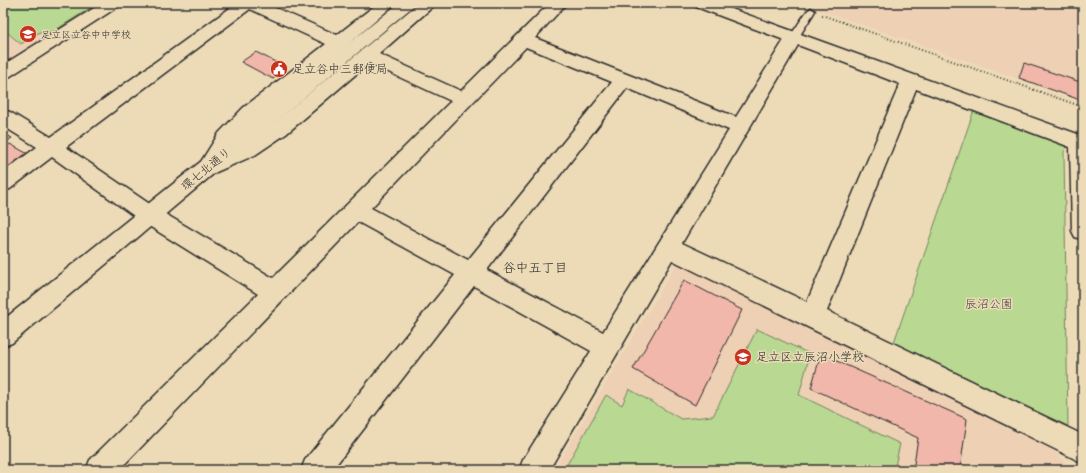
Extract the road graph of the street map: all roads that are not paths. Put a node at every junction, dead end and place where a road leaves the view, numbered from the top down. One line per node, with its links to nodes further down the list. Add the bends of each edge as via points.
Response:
1 (113, 3): 13 (street)
2 (248, 3): 11 (street); 20 (street)
3 (388, 3): 11 (street)
4 (409, 3): 21 (street, 環七北通り)
5 (429, 3): 12 (street)
6 (559, 3): 10 (street)
7 (700, 3): 9 (street)
8 (811, 11): 9 (lane)
9 (794, 38): 15 (street); 18 (street)
10 (522, 39): 14 (street); 16 (street)
11 (339, 43): 21 (street, via 250,113 226,138)
12 (367, 55): 16 (street); 21 (street, via 278,129 248,150)
13 (3, 73)
14 (623, 80): 18 (street); 27 (street)
15 (911, 80): 19 (street); 29 (street)
16 (464, 100): 23 (street)
17 (3, 117): 20 (street)
18 (741, 127): 26 (street)
19 (1082, 144): 25 (street)
20 (52, 148): 22 (street); 24 (street)
21 (207, 168): 24 (street, 環七北通り)
22 (3, 184)
23 (356, 210): 27 (street); 28 (street)
24 (149, 215): 28 (street); 30 (street, 環七北通り)
25 (1083, 231)
26 (668, 247): 29 (street); 31 (street)
27 (471, 272): 31 (street); 34 (street)
28 (275, 292): 33 (street)
29 (813, 316): 32 (street)
30 (3, 335)
31 (606, 346): 35 (street)
32 (1083, 449)
33 (100, 470)
34 (315, 470)
35 (532, 470)

